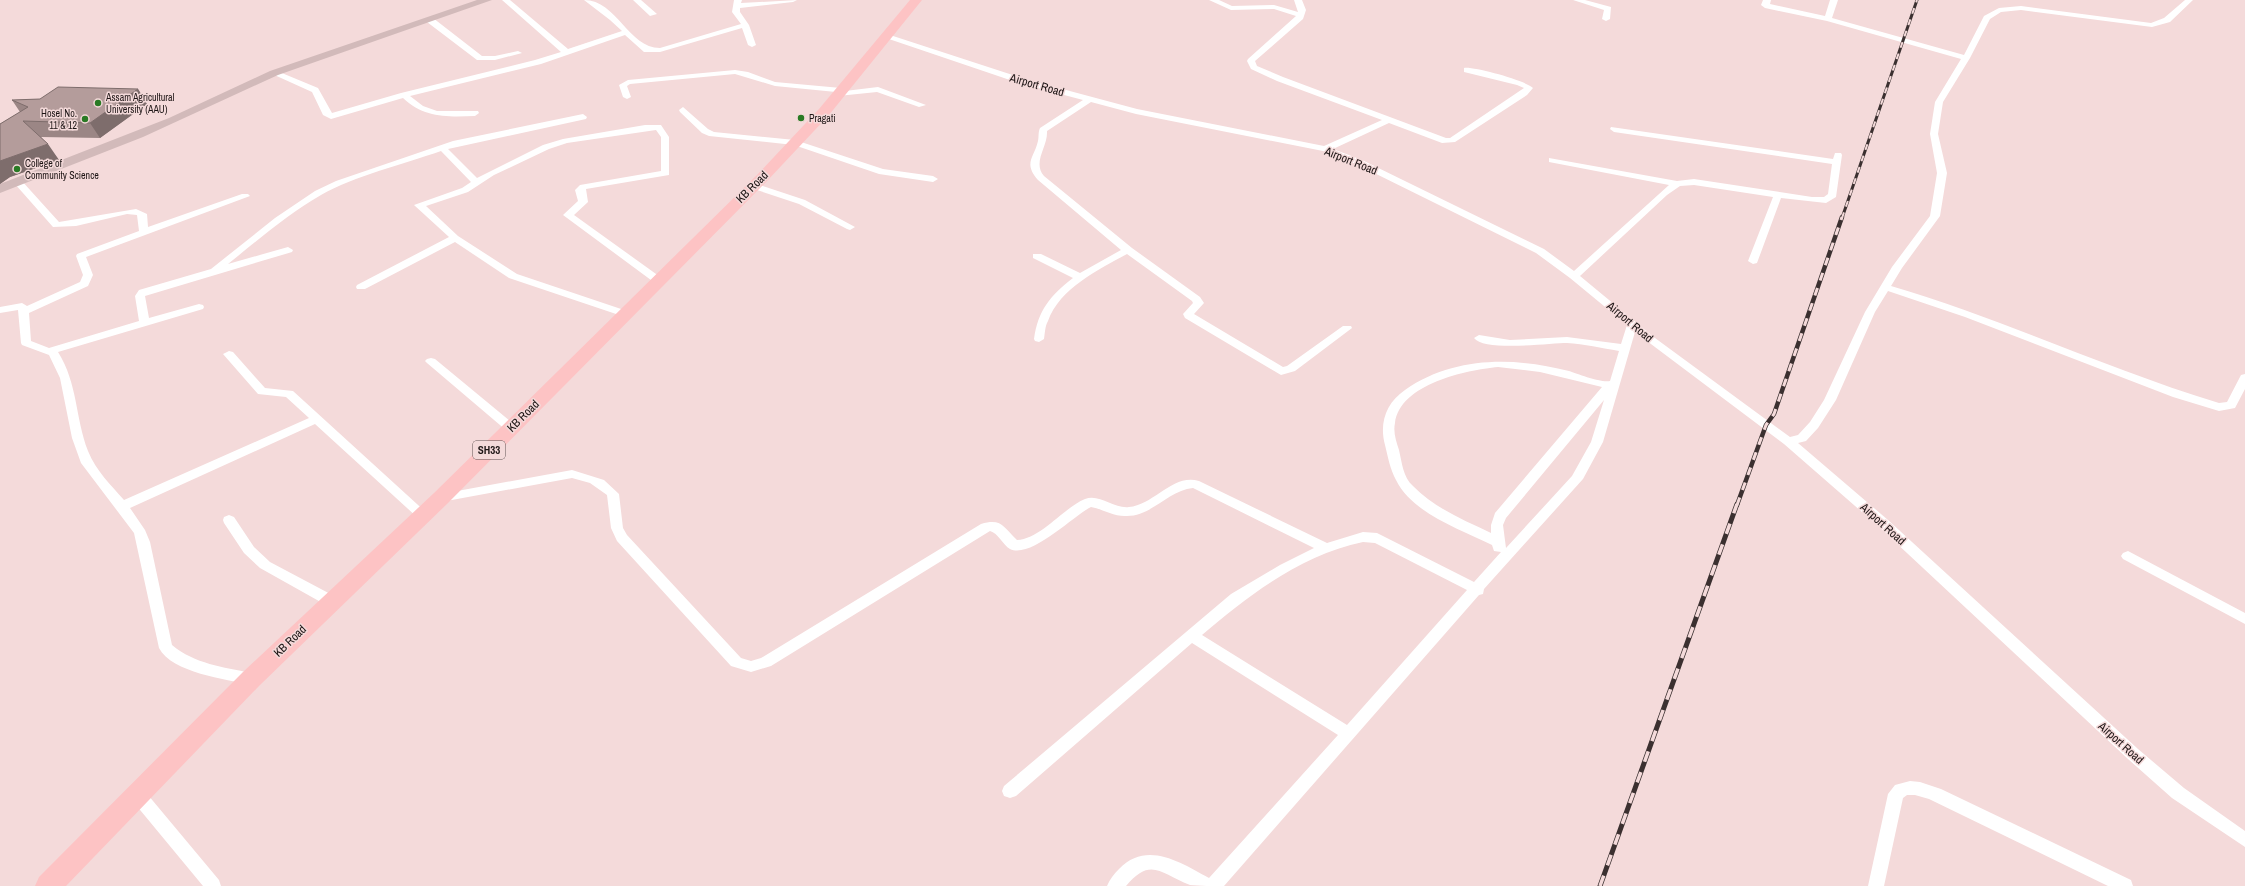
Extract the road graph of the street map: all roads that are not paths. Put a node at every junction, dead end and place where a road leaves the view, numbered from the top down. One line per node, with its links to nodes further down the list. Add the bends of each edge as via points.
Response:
1 (487, 0): 20 (main road)
2 (506, 0): 26 (street)
3 (588, 0): 22 (street)
4 (637, 0): 16 (street)
5 (793, 0): 14 (street)
6 (916, 0): 23 (main road, KB Road / SH33)
7 (1214, 0): 15 (street, via 1231,8)
8 (1265, 0): 15 (street)
9 (1298, 0): 17 (street)
10 (1576, 0): 19 (street, via 1608,9)
11 (1767, 0): 18 (street, via 1765,5 1768,6)
12 (1834, 0): 18 (street)
13 (2189, 0): 27 (street, via 2167,20 2152,25 2037,9 2003,9 1987,18)
14 (738, 3): 21 (street, via 736,12)
15 (1279, 8): 17 (street)
16 (653, 14)
17 (1301, 15): 38 (street, via 1296,23 1254,56 1252,64 1280,79)
18 (1828, 18): 27 (street)
19 (1606, 19)
20 (430, 20): 25 (street, via 480,58); 29 (main road)
21 (745, 25): 22 (street, via 652,51 635,41); 24 (street)
22 (628, 32): 26 (street)
23 (887, 37): 30 (main road, KB Road / SH33); 33 (street, Airport Road, via 1022,81)
24 (752, 45)
25 (518, 53)
26 (567, 54): 31 (street)
27 (1966, 58): 63 (street, via 1944,91 1936,112 1934,134 1942,173 1935,216)
28 (1467, 70): 38 (street, via 1520,83 1529,88 1449,141 1438,140)
29 (274, 73): 31 (street, via 315,90 328,115); 45 (main road, via 241,90 106,148)
30 (840, 92): 32 (street, via 767,83 746,72 735,72 628,82 623,85); 34 (street, via 878,90); 40 (main road, KB Road / SH33)
31 (404, 95): 36 (street, via 414,104 438,116)
32 (627, 97)
33 (1090, 100): 42 (street, Airport Road, via 1175,120); 56 (street, via 1043,130 1043,140 1033,166 1041,178)
34 (922, 105)
35 (683, 110): 40 (street, via 705,131 712,134)
36 (475, 113)
37 (583, 116): 41 (street, via 469,140)
38 (1386, 121): 42 (street)
39 (1614, 129): 50 (street, via 1837,159 1834,195 1831,198 1816,200)
40 (795, 143): 44 (street, via 882,172); 48 (main road, KB Road / SH33)
41 (443, 148): 46 (street); 59 (street, via 353,178 323,191 278,220)
42 (1325, 149): 60 (street, Airport Road, via 1359,162 1520,240 1550,257)
43 (1552, 160): 47 (street, via 1589,170)
44 (933, 179)
45 (18, 182): 49 (main road); 53 (street, via 56,225 82,223 133,210 142,214)
46 (476, 182): 54 (street, via 465,190 418,205); 62 (street, via 555,144 658,127 665,137 666,173 583,187 580,190 584,202 568,215)
47 (1677, 184): 50 (street, via 1704,183); 60 (street, via 1658,198)
48 (754, 186): 52 (street, via 797,200); 62 (main road, KB Road / SH33)
49 (0, 189)
50 (1778, 195): 58 (street)
51 (245, 196): 53 (street)
52 (850, 227)
53 (144, 233): 67 (street, via 85,253 81,256 88,275 84,284)
54 (455, 238): 64 (street); 68 (street, via 521,280)
55 (288, 250): 59 (street)
56 (1128, 250): 61 (street); 71 (street, via 1196,298 1199,303 1188,314 1189,316 1276,370 1291,369)
57 (1037, 256): 61 (street)
58 (1753, 261)
59 (216, 270): 69 (street, via 140,294)
60 (1574, 276): 70 (street, Airport Road)
61 (1079, 278): 73 (street, via 1045,314)
62 (659, 281): 68 (main road, KB Road / SH33)
63 (1885, 287): 79 (street, via 1944,304 2106,369 2209,404 2227,407 2231,405); 82 (street, via 1870,312 1830,400 1802,438)
64 (361, 288)
65 (199, 307): 69 (street)
66 (0, 310): 67 (street, via 22,306)
67 (24, 311): 75 (street, via 23,334 26,344)
68 (626, 314): 81 (main road, KB Road / SH33)
69 (144, 322): 75 (street)
70 (1632, 325): 74 (street); 82 (street, Airport Road)
71 (1347, 328)
72 (1479, 338): 74 (street, via 1510,343 1558,340)
73 (1039, 339)
74 (1625, 348): 78 (street)
75 (49, 351): 84 (street, via 56,357 68,381 75,428 82,452 97,479)
76 (230, 354): 80 (street, via 262,391 286,392)
77 (431, 361): 81 (street)
78 (1612, 383): 87 (street, via 1500,516 1497,525); 87 (street, via 1533,367 1497,364 1461,369 1432,379 1398,403 1388,428 1399,476 1404,484 1431,507); 90 (street, via 1597,442 1577,479)
79 (2244, 384)
80 (317, 419): 84 (street); 85 (street)
81 (511, 428): 83 (main road, KB Road / SH33)
82 (1788, 441): 99 (street, Airport Road, via 1883,523 2139,759 2178,793)
83 (441, 498): 85 (main road, KB Road / SH33); 88 (street, via 572,474 601,483 613,494 617,528 622,538 736,662 745,667 766,662 986,527 994,525 1014,544 1022,545 1089,502 1129,512 1184,486 1195,484)
84 (121, 506): 95 (street, via 143,540 166,648 186,662)
85 (423, 515): 92 (main road, KB Road / SH33)
86 (229, 520): 92 (street, via 249,550 265,565)
87 (1499, 543): 90 (street)
88 (1326, 548): 91 (street, via 1361,536 1377,538); 94 (street, via 1260,582 1225,606)
89 (2128, 556): 93 (street)
90 (1501, 561): 91 (street)
91 (1478, 590): 96 (street)
92 (331, 602): 95 (main road, KB Road / SH33)
93 (2245, 619)
94 (1192, 636): 96 (street); 97 (street)
95 (251, 679): 98 (main road, KB Road / SH33)
96 (1349, 734): 104 (street)
97 (1010, 791)
98 (137, 794): 100 (main road, KB Road / SH33); 101 (street)
99 (2245, 840)
100 (48, 886)
101 (213, 886)
102 (1115, 886): 103 (street, via 1129,870 1140,863 1150,861 1179,871)
103 (1207, 886)
104 (1213, 886)
105 (1876, 886): 106 (street, via 1896,794 1908,787 1935,794)
106 (2125, 886)

